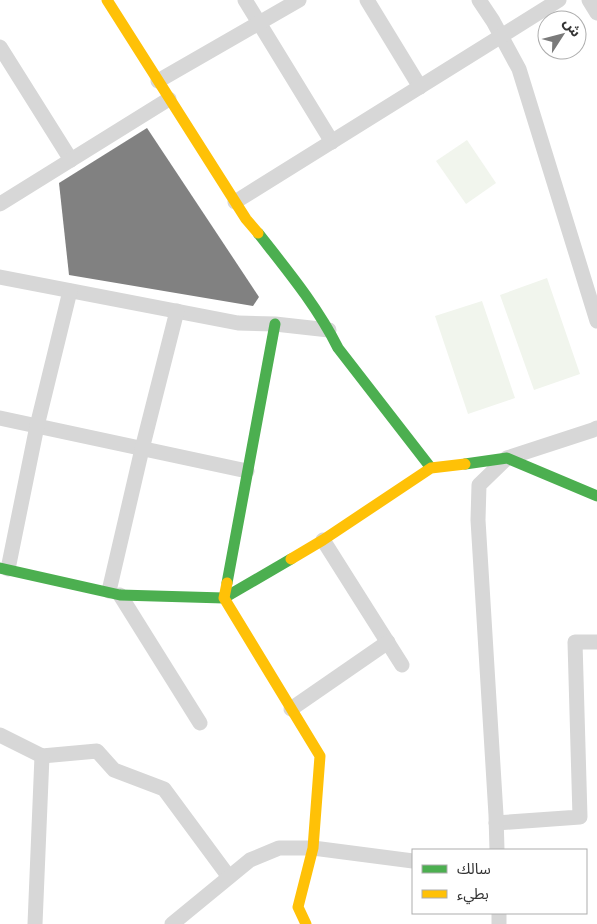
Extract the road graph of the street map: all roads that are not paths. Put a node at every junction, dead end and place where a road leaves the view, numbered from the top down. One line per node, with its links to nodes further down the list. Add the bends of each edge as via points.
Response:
1 (107, 0): 12 (street)
2 (245, 0): 9 (street)
3 (299, 0): 9 (street)
4 (367, 0): 13 (street)
5 (478, 0): 10 (street)
6 (560, 0): 10 (street)
7 (589, 0): 8 (street)
8 (597, 13)
9 (259, 23): 12 (street); 15 (street)
10 (502, 37): 13 (street); 22 (street, via 520,69)
11 (0, 47): 16 (street)
12 (158, 81): 14 (street)
13 (420, 87): 15 (street)
14 (169, 99): 16 (street); 17 (street)
15 (332, 142): 17 (street)
16 (71, 160): 18 (street)
17 (235, 202): 24 (street)
18 (0, 204)
19 (0, 277): 20 (street)
20 (70, 291): 21 (street); 26 (street)
21 (178, 311): 23 (street, via 238,323); 28 (street)
22 (597, 321)
23 (275, 324): 24 (street); 31 (street)
24 (329, 330): 30 (street, via 338,348)
25 (0, 418): 26 (street)
26 (37, 426): 28 (street); 34 (street)
27 (597, 428): 29 (street)
28 (142, 449): 31 (street); 35 (street)
29 (507, 458): 30 (street); 32 (street); 44 (street, via 479,485 478,520)
30 (431, 468): 33 (street)
31 (247, 471): 36 (street)
32 (597, 496)
33 (323, 540): 36 (street); 37 (street)
34 (4, 569): 35 (street)
35 (114, 593): 36 (street); 41 (street)
36 (224, 598): 40 (street)
37 (388, 642): 39 (street); 40 (street)
38 (597, 642): 44 (street, via 575,642 580,817)
39 (402, 664)
40 (291, 709): 45 (street, via 320,756)
41 (200, 723)
42 (0, 735): 43 (street)
43 (42, 756): 48 (street, via 97,751 114,770 164,789); 49 (street)
44 (496, 823): 46 (street)
45 (313, 848): 47 (street); 48 (street, via 279,848 250,860); 51 (street, via 298,907)
46 (497, 849)
47 (412, 861)
48 (229, 877): 50 (street)
49 (35, 924)
50 (174, 924)
51 (306, 924)

